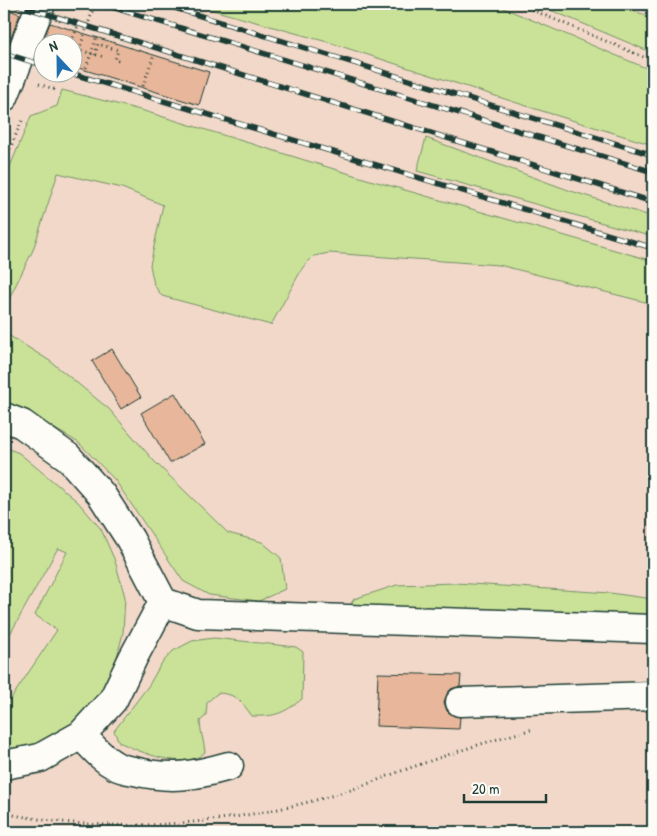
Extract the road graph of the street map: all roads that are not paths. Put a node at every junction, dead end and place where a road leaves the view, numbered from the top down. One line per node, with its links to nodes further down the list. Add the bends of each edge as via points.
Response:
1 (41, 4): 2 (street)
2 (4, 97)
3 (4, 418): 4 (street, via 22,424 68,457 102,494)
4 (163, 602): 5 (street, via 198,614); 8 (street, via 113,700)
5 (653, 629)
6 (653, 696): 7 (street)
7 (460, 702)
8 (81, 735): 9 (street, via 40,758); 10 (street, via 117,767 143,774 172,777)
9 (4, 765)
10 (230, 766)

